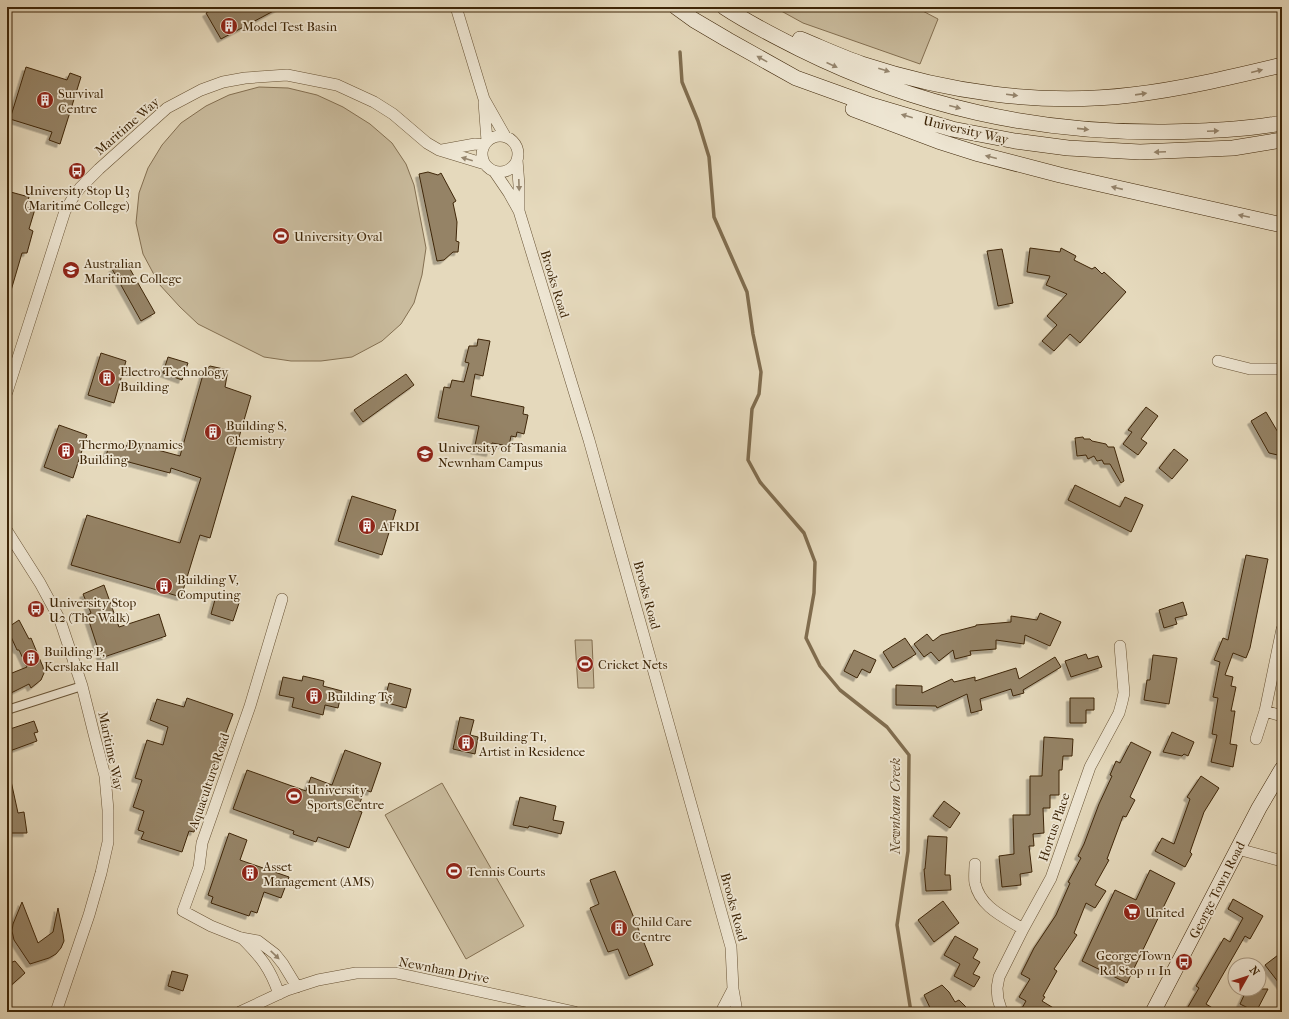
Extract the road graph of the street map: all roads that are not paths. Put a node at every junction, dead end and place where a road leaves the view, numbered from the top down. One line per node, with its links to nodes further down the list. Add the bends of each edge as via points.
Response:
1 (456, 7): 7 (street)
2 (676, 7): 6 (main road, University Way, one-way to 2, via 694,20)
3 (724, 7): 8 (main road, University Way, one-way to 8, via 827,63 928,100 976,112 1053,126 1133,132 1217,131)
4 (732, 7): 5 (main road, one-way to 5, via 783,32 872,67 917,80 1019,96 1092,98 1129,95 1201,85)
5 (1282, 65)
6 (796, 78): 10 (main road, University Way, one-way to 6, via 1233,148 1140,152 1068,148 952,129 871,105); 16 (main road, one-way to 6, via 979,154 860,112)
7 (484, 99): 9 (street); 11 (street)
8 (1282, 122)
9 (505, 136): 11 (street, via 494,136); 13 (street, via 514,143 518,154)
10 (1282, 140)
11 (485, 143): 12 (street); 14 (street, via 482,153)
12 (445, 152): 14 (street, Maritime Way, one-way to 12); 19 (street, Maritime Way, via 427,143 393,114 352,90 322,81 287,75 223,82 201,90 167,108 99,169 68,206)
13 (517, 160): 14 (street, via 510,169 499,172); 15 (street, Brooks Road, one-way to 15)
14 (490, 167): 15 (street, Brooks Road)
15 (519, 211): 36 (street, Brooks Road, via 589,440 690,797 731,948)
16 (1282, 225)
17 (1218, 360): 18 (street, via 1250,369)
18 (1276, 369)
19 (7, 392)
20 (7, 531): 24 (street, Maritime Way, via 60,620)
21 (282, 599): 34 (street, Aquaculture Road, via 250,706 202,843 199,867 183,911)
22 (1282, 629): 26 (street)
23 (1120, 646): 33 (street, Hortus Place, via 1124,692 1120,708 1090,767 1051,878)
24 (82, 686): 25 (street); 38 (street, Maritime Way, via 105,776 108,842 89,915)
25 (7, 710)
26 (1265, 711): 27 (street); 28 (street)
27 (1282, 716)
28 (1256, 739)
29 (1282, 770): 30 (main road, George Town Road)
30 (1238, 849): 31 (street); 44 (main road, George Town Road)
31 (1282, 861)
32 (975, 864): 33 (street, via 975,882 987,906)
33 (1023, 929): 43 (street, Hortus Place, via 999,977 997,988)
34 (242, 938): 35 (street, Aquaculture Road, one-way to 35, via 258,941 275,954); 37 (street, Aquaculture Road, via 264,961 274,978)
35 (297, 987): 37 (street, Newnham Drive); 40 (street, Newnham Drive, via 356,973 396,973)
36 (733, 989): 41 (street); 42 (street, Brooks Road)
37 (279, 994): 39 (street, Newnham Drive)
38 (56, 1012)
39 (240, 1012)
40 (574, 1012)
41 (721, 1012)
42 (737, 1012)
43 (1002, 1012)
44 (1153, 1012)

